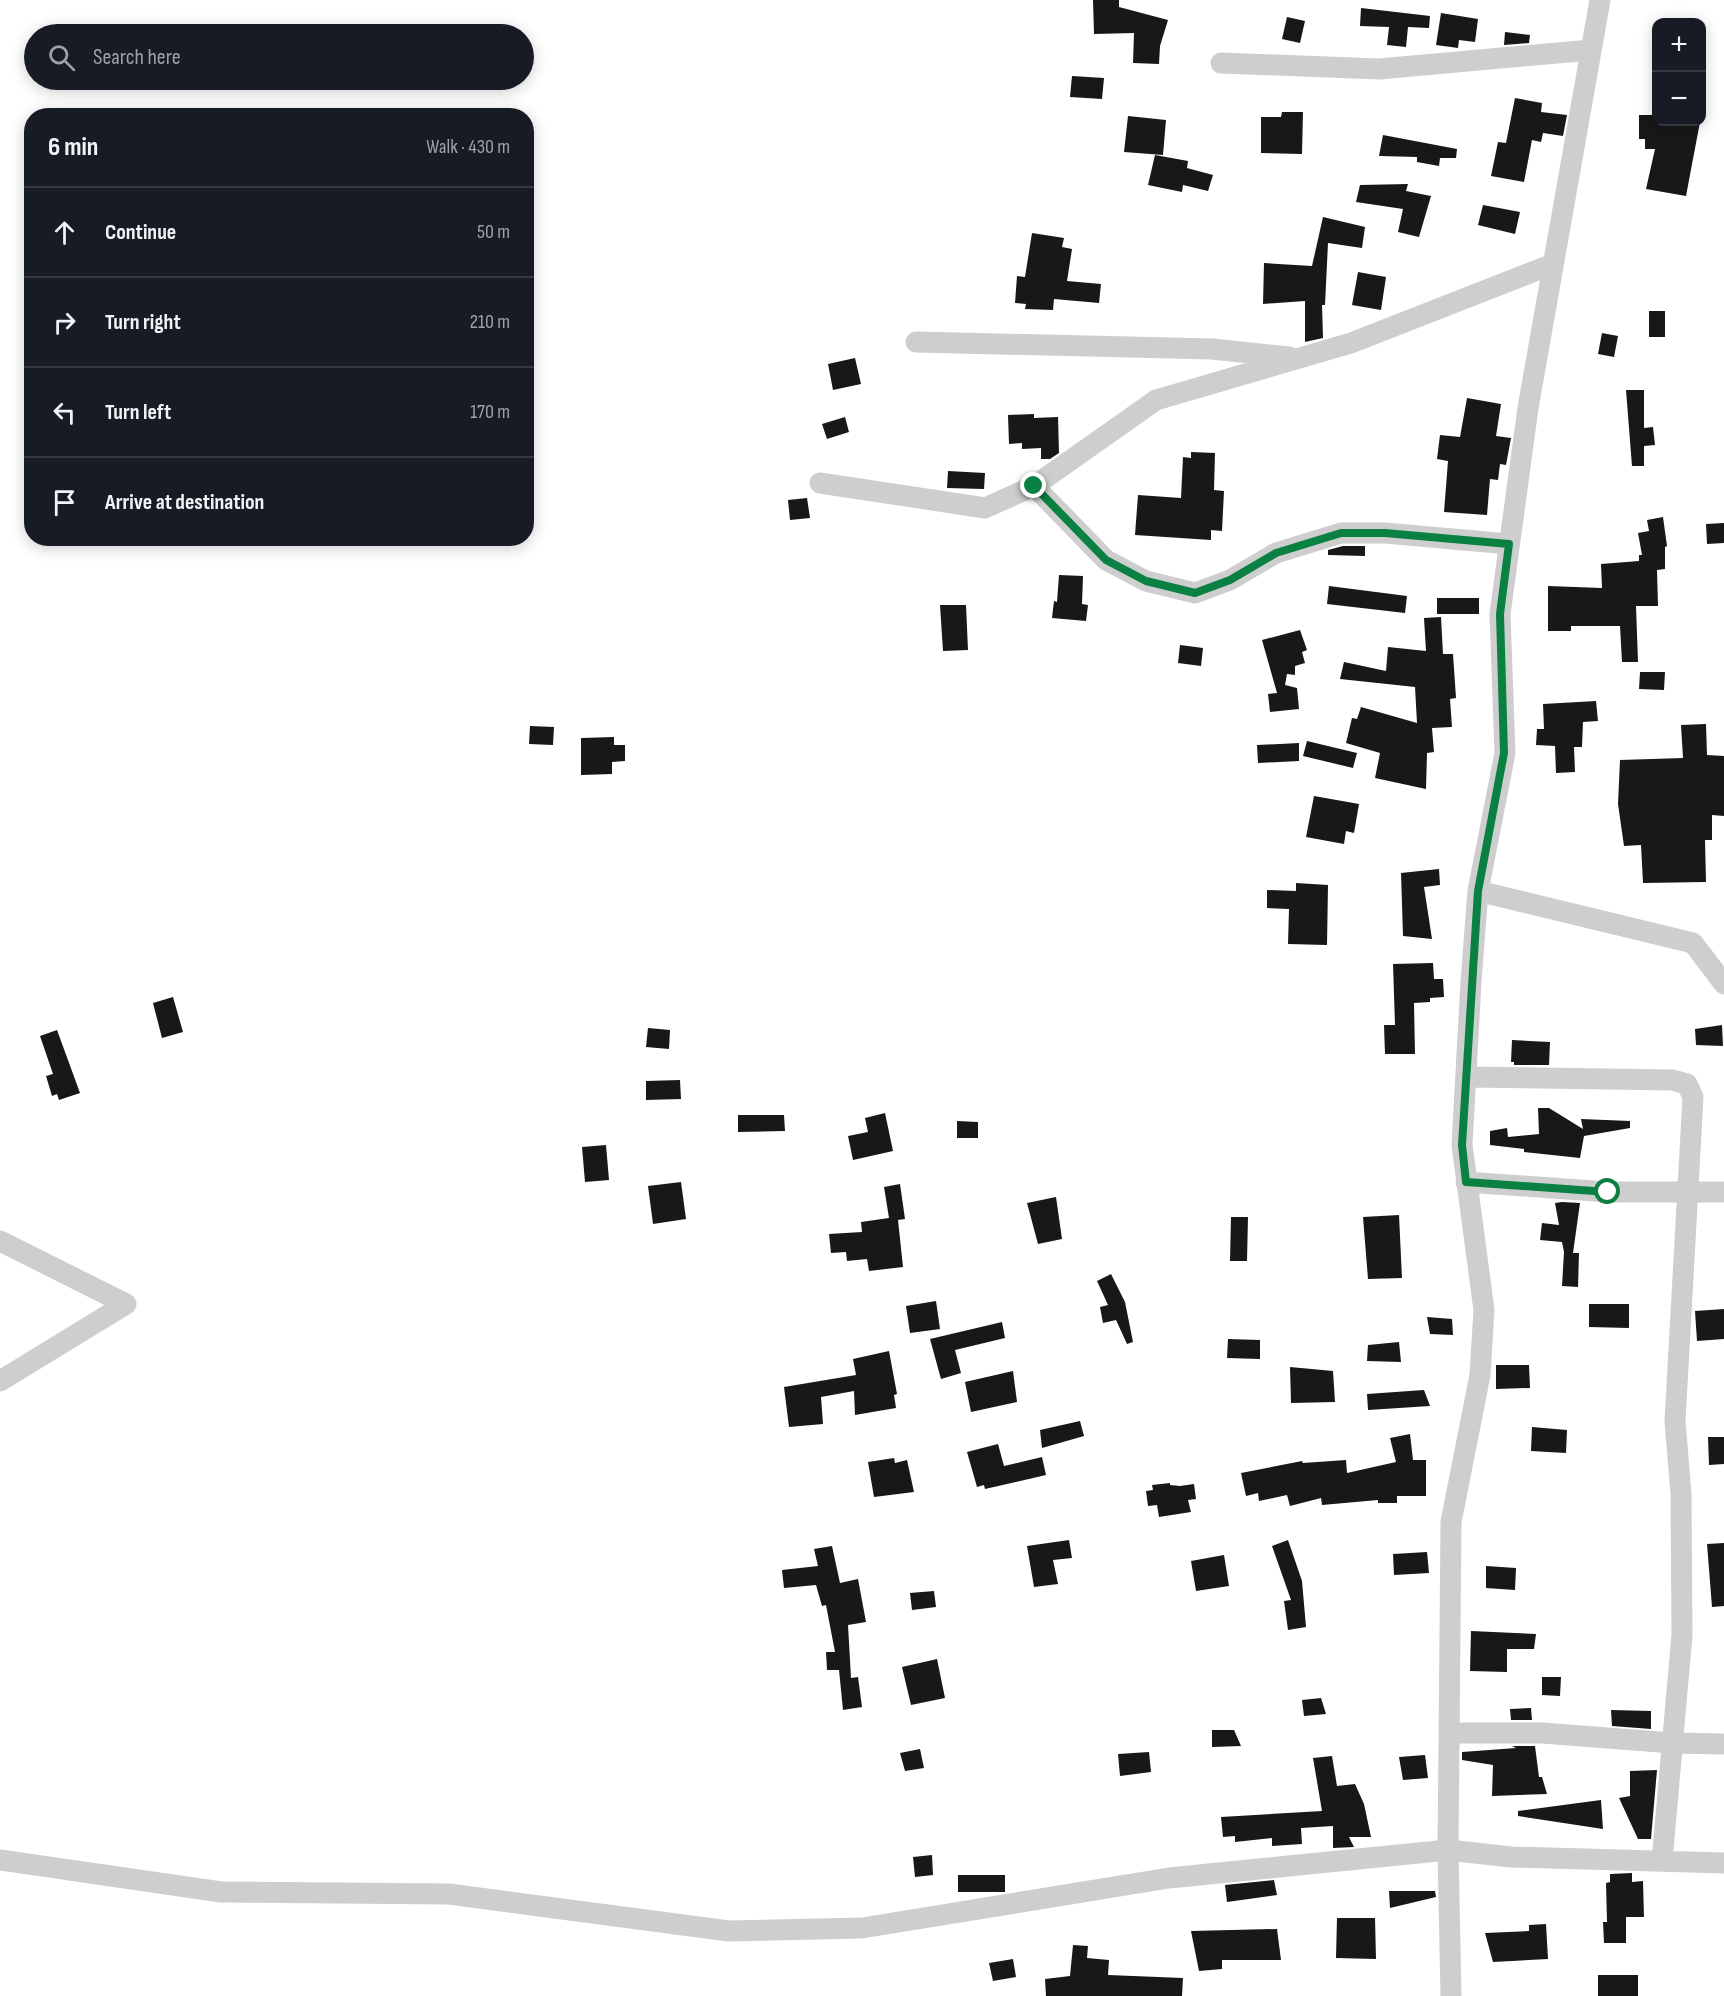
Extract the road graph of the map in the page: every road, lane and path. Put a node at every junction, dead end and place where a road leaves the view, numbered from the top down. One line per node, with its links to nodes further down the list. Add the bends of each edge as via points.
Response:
1 (1600, 0): 2 (street)
2 (1591, 50): 3 (street, via 1379,69); 4 (street)
3 (1221, 63)
4 (1553, 264): 6 (street, via 1352,344); 9 (street)
5 (916, 342): 6 (street, via 1212,349)
6 (1301, 358): 8 (street, via 1156,400)
7 (820, 483): 8 (street, via 985,508)
8 (1034, 486): 9 (street, via 1106,560 1146,581 1195,593 1230,580 1276,553 1341,533)
9 (1509, 544): 10 (street, via 1500,614 1504,753)
10 (1478, 891): 11 (street, via 1693,943); 12 (street)
11 (1724, 984)
12 (1466, 1077): 13 (street, via 1462,1145); 15 (street, via 1672,1080 1687,1084 1693,1097)
13 (1466, 1182): 15 (street); 18 (street, via 1484,1310 1480,1375 1451,1522)
14 (1724, 1192): 15 (street)
15 (1687, 1194): 19 (street, via 1675,1420 1681,1494 1682,1635)
16 (0, 1241): 17 (street, via 126,1304)
17 (0, 1381)
18 (1449, 1733): 19 (street, via 1542,1733); 21 (street)
19 (1672, 1743): 20 (street); 23 (street)
20 (1724, 1744)
21 (1448, 1850): 22 (street, via 1169,1878 862,1928 729,1931 449,1894 221,1892); 23 (street, via 1511,1857); 25 (street)
22 (0, 1860)
23 (1662, 1861): 24 (street)
24 (1724, 1863)
25 (1451, 1996)

